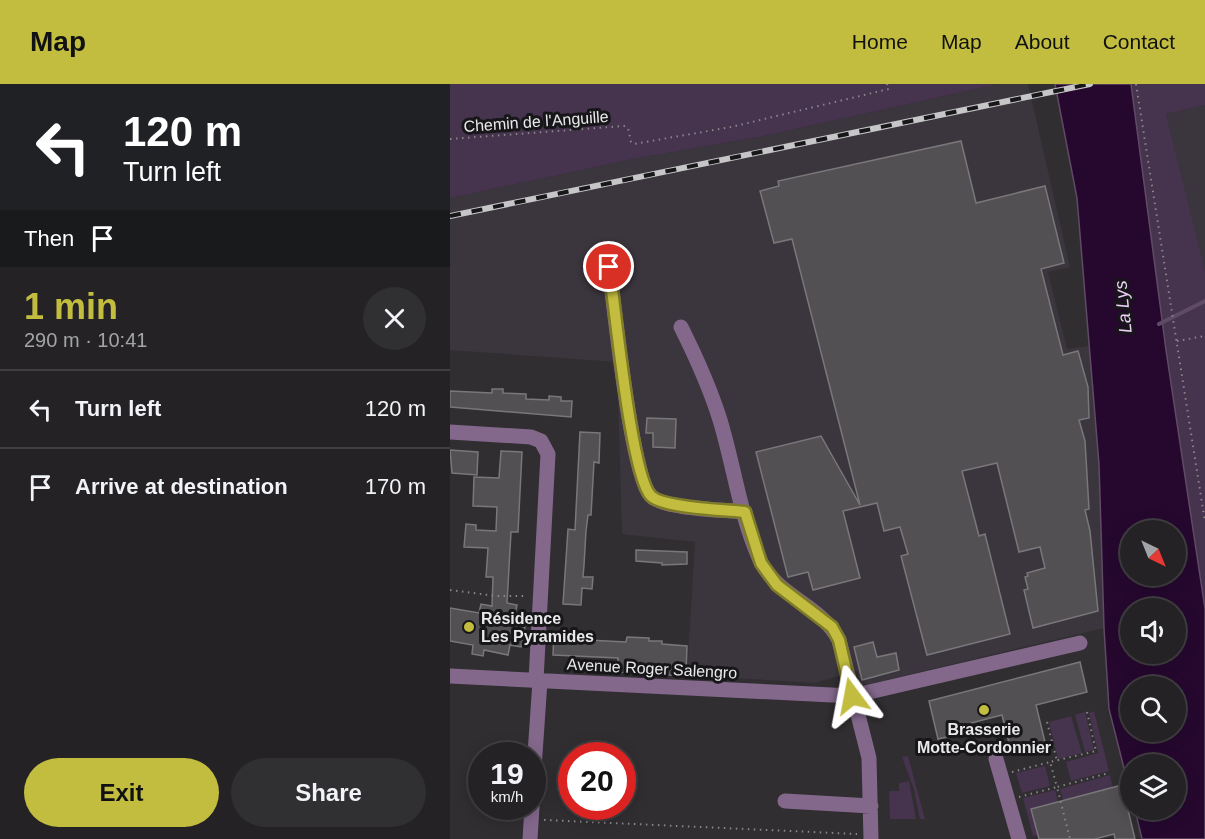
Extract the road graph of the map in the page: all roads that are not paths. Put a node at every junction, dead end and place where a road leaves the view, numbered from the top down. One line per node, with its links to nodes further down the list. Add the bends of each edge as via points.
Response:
1 (609, 267): 4 (street, via 642,482 651,496 664,502)
2 (681, 327): 4 (street, via 720,420)
3 (450, 432): 7 (street, via 531,437 544,445 549,466)
4 (745, 512): 8 (street, via 761,563 777,585 832,627 839,640)
5 (1080, 643): 8 (street, Avenue Roger Salengro)
6 (450, 676): 7 (street, Avenue Roger Salengro)
7 (538, 680): 8 (street, Avenue Roger Salengro); 9 (street)
8 (852, 696): 12 (street, via 869,758)
9 (535, 742)
10 (996, 759): 16 (street)
11 (785, 801): 12 (street)
12 (871, 806): 14 (street)
13 (531, 820): 15 (street)
14 (871, 837)
15 (530, 839)
16 (1019, 839)

